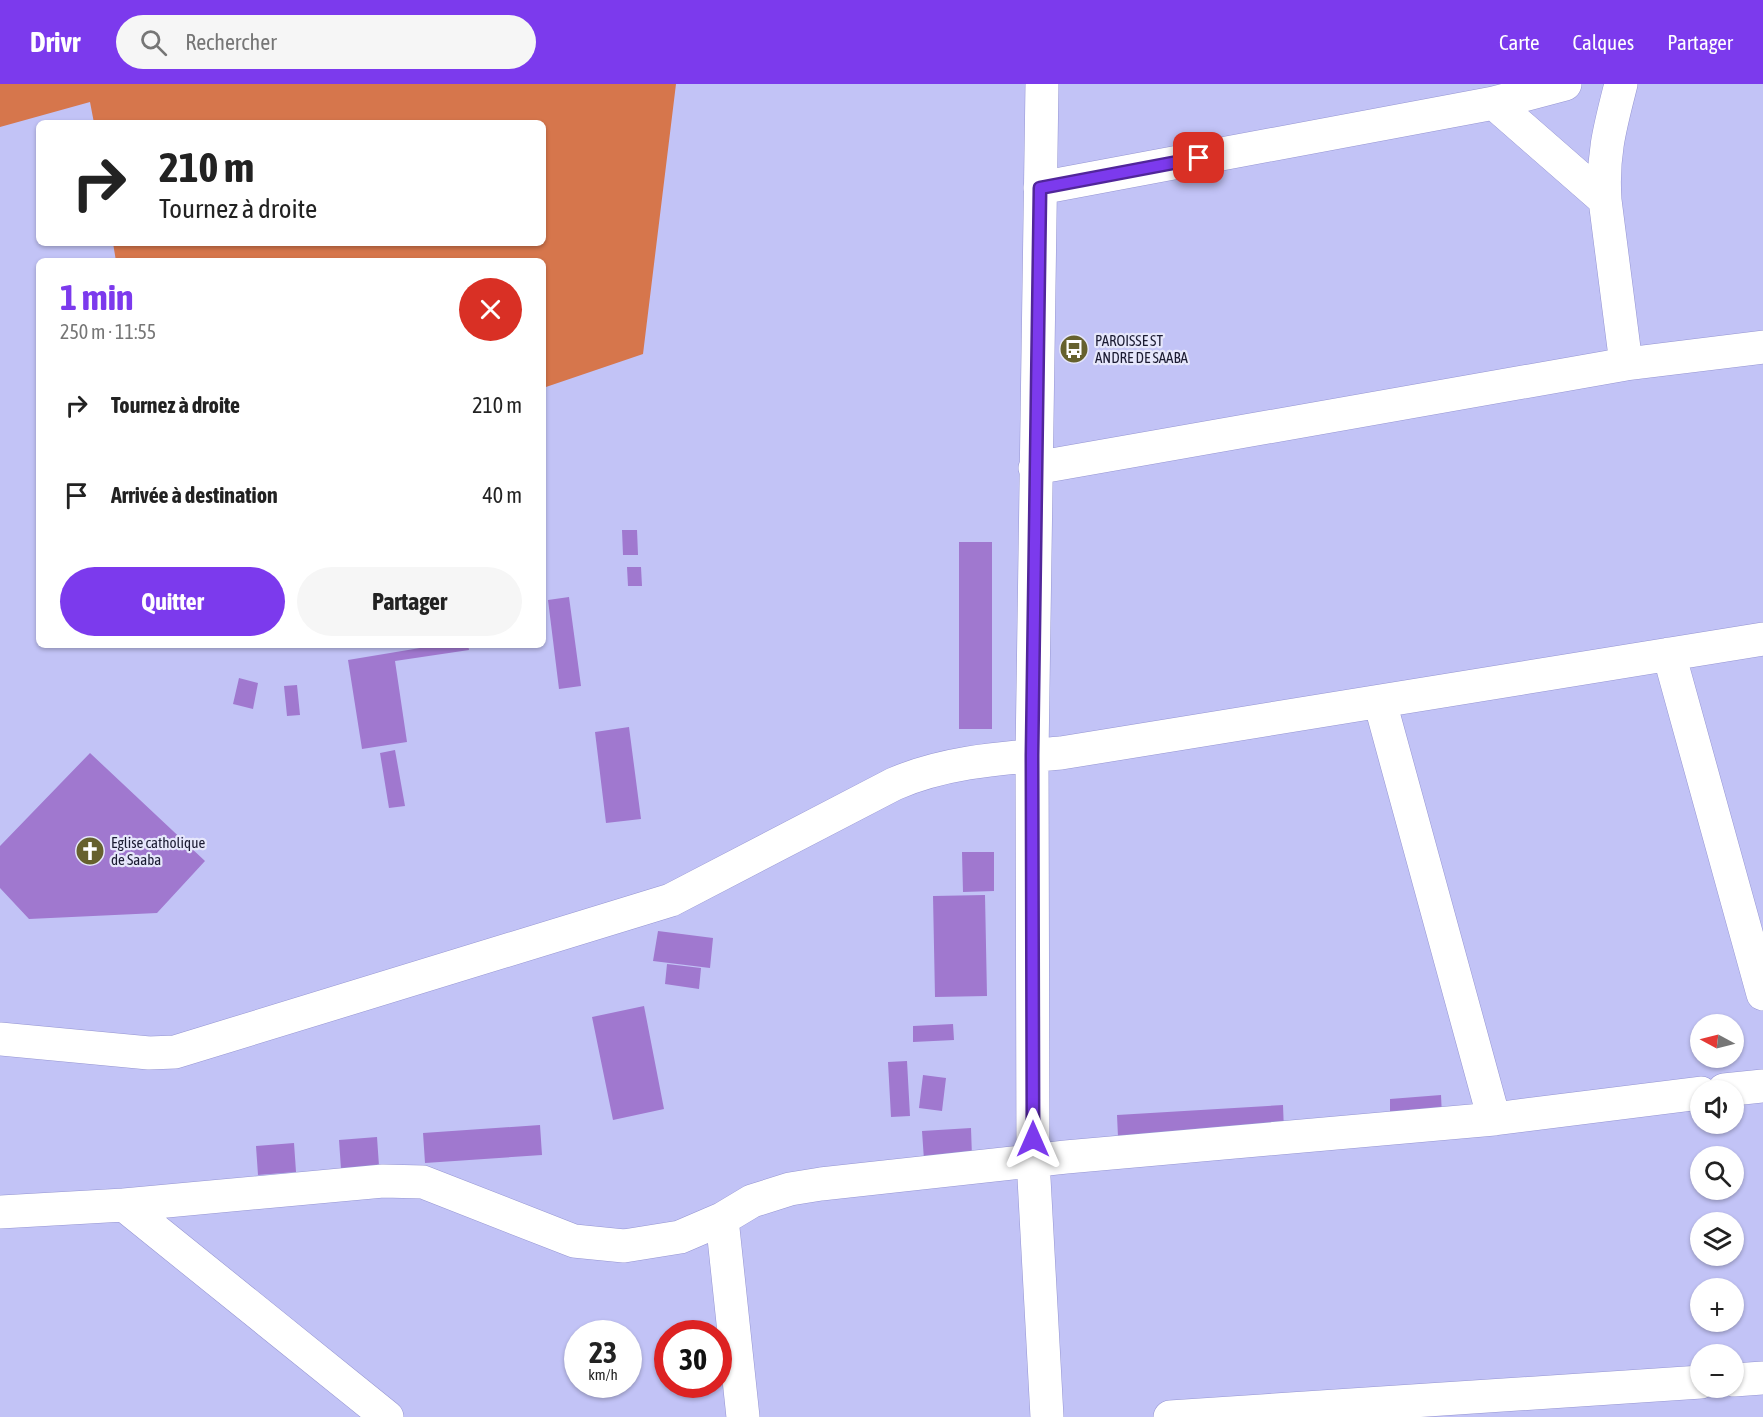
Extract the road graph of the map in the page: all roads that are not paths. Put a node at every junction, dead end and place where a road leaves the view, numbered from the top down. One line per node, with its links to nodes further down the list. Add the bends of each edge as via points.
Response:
1 (1042, 84): 5 (street)
2 (1565, 84): 4 (street)
3 (1621, 84): 6 (street, via 1606,146)
4 (1494, 103): 5 (street); 6 (street)
5 (1040, 188): 9 (street)
6 (1605, 200): 8 (street)
7 (1763, 347): 8 (street)
8 (1626, 364): 9 (street)
9 (1035, 468): 13 (street)
10 (1763, 639): 11 (street)
11 (1669, 654): 12 (street); 14 (street)
12 (1380, 702): 13 (street); 20 (street)
13 (1032, 755): 16 (street, via 920,773 671,900 175,1052); 21 (street)
14 (1756, 938): 15 (street)
15 (1763, 994)
16 (0, 1040)
17 (1763, 1086): 18 (street)
18 (1744, 1088)
19 (1690, 1094): 20 (street)
20 (1494, 1119): 21 (street)
21 (1033, 1160): 24 (street, via 790,1189 752,1201); 32 (street)
22 (124, 1204): 23 (street); 24 (street, via 423,1182 574,1240 624,1246 680,1237); 30 (street)
23 (0, 1212)
24 (722, 1219): 31 (street)
25 (1763, 1378): 26 (street)
26 (1744, 1379)
27 (1690, 1384): 28 (street)
28 (1574, 1404): 29 (street)
29 (1224, 1416): 33 (street)
30 (387, 1417)
31 (743, 1417)
32 (1047, 1417)
33 (1170, 1417)

